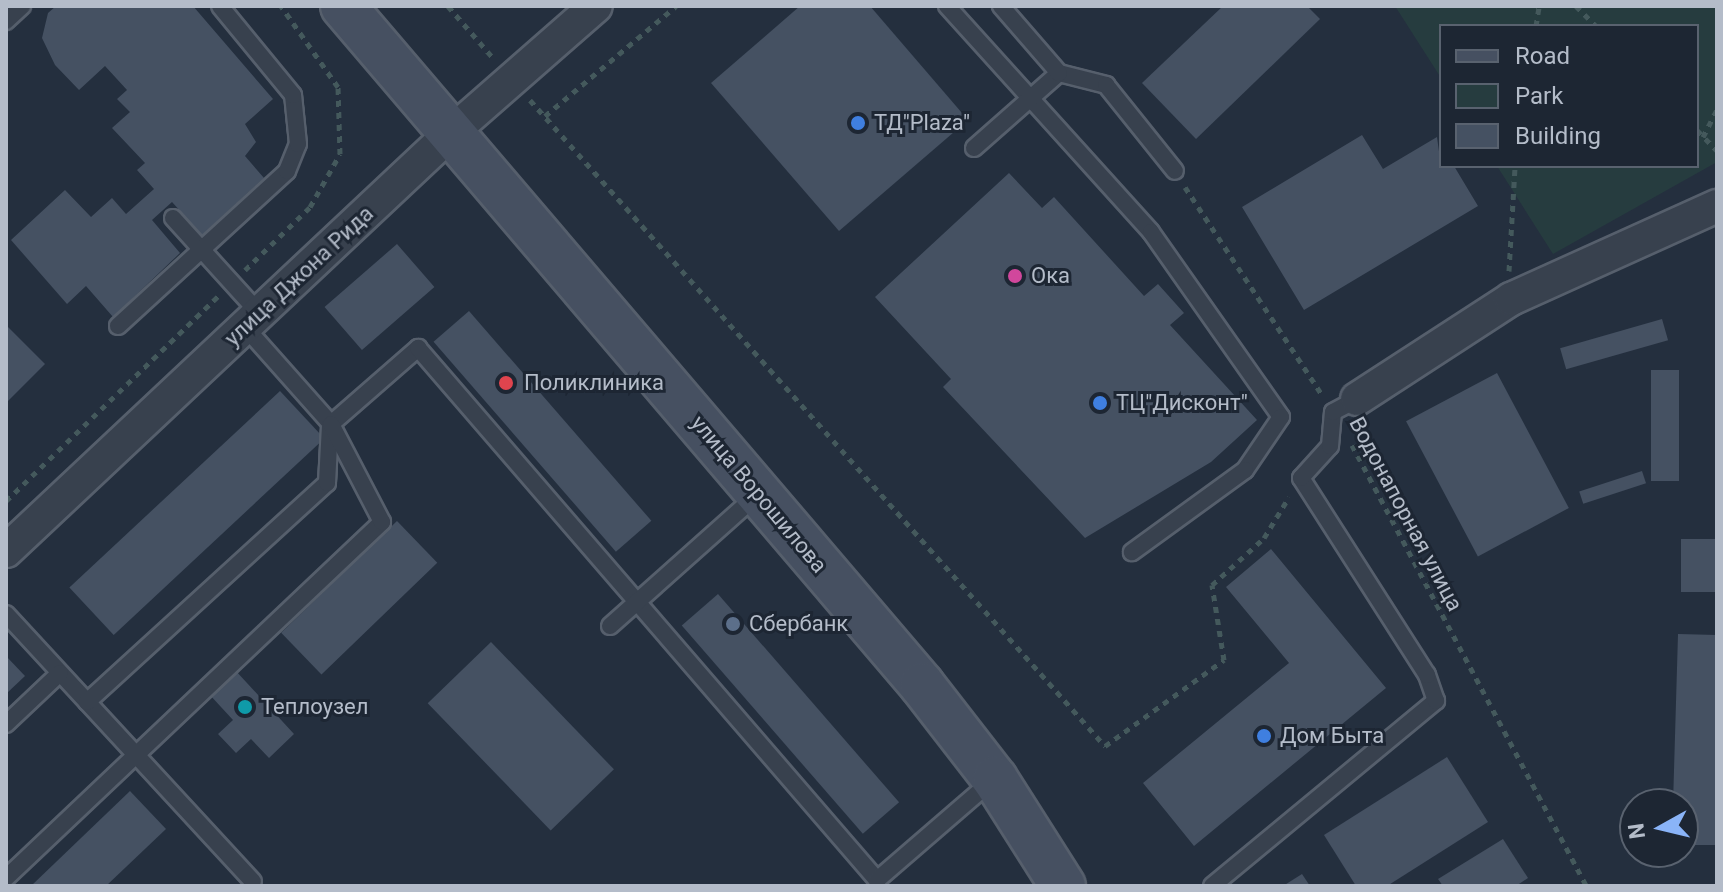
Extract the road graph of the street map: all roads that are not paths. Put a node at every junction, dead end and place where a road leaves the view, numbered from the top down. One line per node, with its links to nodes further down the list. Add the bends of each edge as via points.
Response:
1 (22, 6): 7 (lane)
2 (220, 6): 15 (lane, via 293,95 298,144 287,171)
3 (343, 6): 10 (main road, улица Ворошилова)
4 (596, 6): 10 (street, улица Джона Рида)
5 (947, 6): 9 (lane)
6 (1001, 6): 8 (lane)
7 (6, 21)
8 (1059, 73): 9 (lane); 12 (lane, via 1106,85)
9 (1028, 101): 11 (lane); 22 (lane, via 1151,232 1281,417 1245,470)
10 (452, 132): 16 (street, улица Джона Рида); 20 (main road, улица Ворошилова)
11 (974, 148)
12 (1175, 171)
13 (1717, 206): 18 (street, via 1511,299)
14 (173, 218): 15 (lane)
15 (202, 250): 16 (lane); 17 (lane)
16 (252, 320): 19 (lane); 21 (street, улица Джона Рида)
17 (118, 326)
18 (1345, 405): 35 (lane, via 1330,446 1301,478 1427,675 1436,701)
19 (331, 424): 23 (lane, via 418,348); 27 (lane, via 327,483); 29 (lane, via 382,522)
20 (759, 493): 23 (lane); 30 (main road, улица Ворошилова)
21 (6, 551)
22 (1132, 552)
23 (639, 601): 25 (lane); 33 (lane)
24 (6, 614): 26 (lane)
25 (610, 626)
26 (60, 673): 27 (lane); 28 (lane)
27 (87, 702): 29 (lane)
28 (6, 724)
29 (136, 755): 31 (lane); 32 (lane)
30 (995, 779): 33 (lane); 34 (main road, улица Ворошилова)
31 (6, 878)
32 (253, 882)
33 (877, 883)
34 (1063, 886)
35 (1212, 886)

